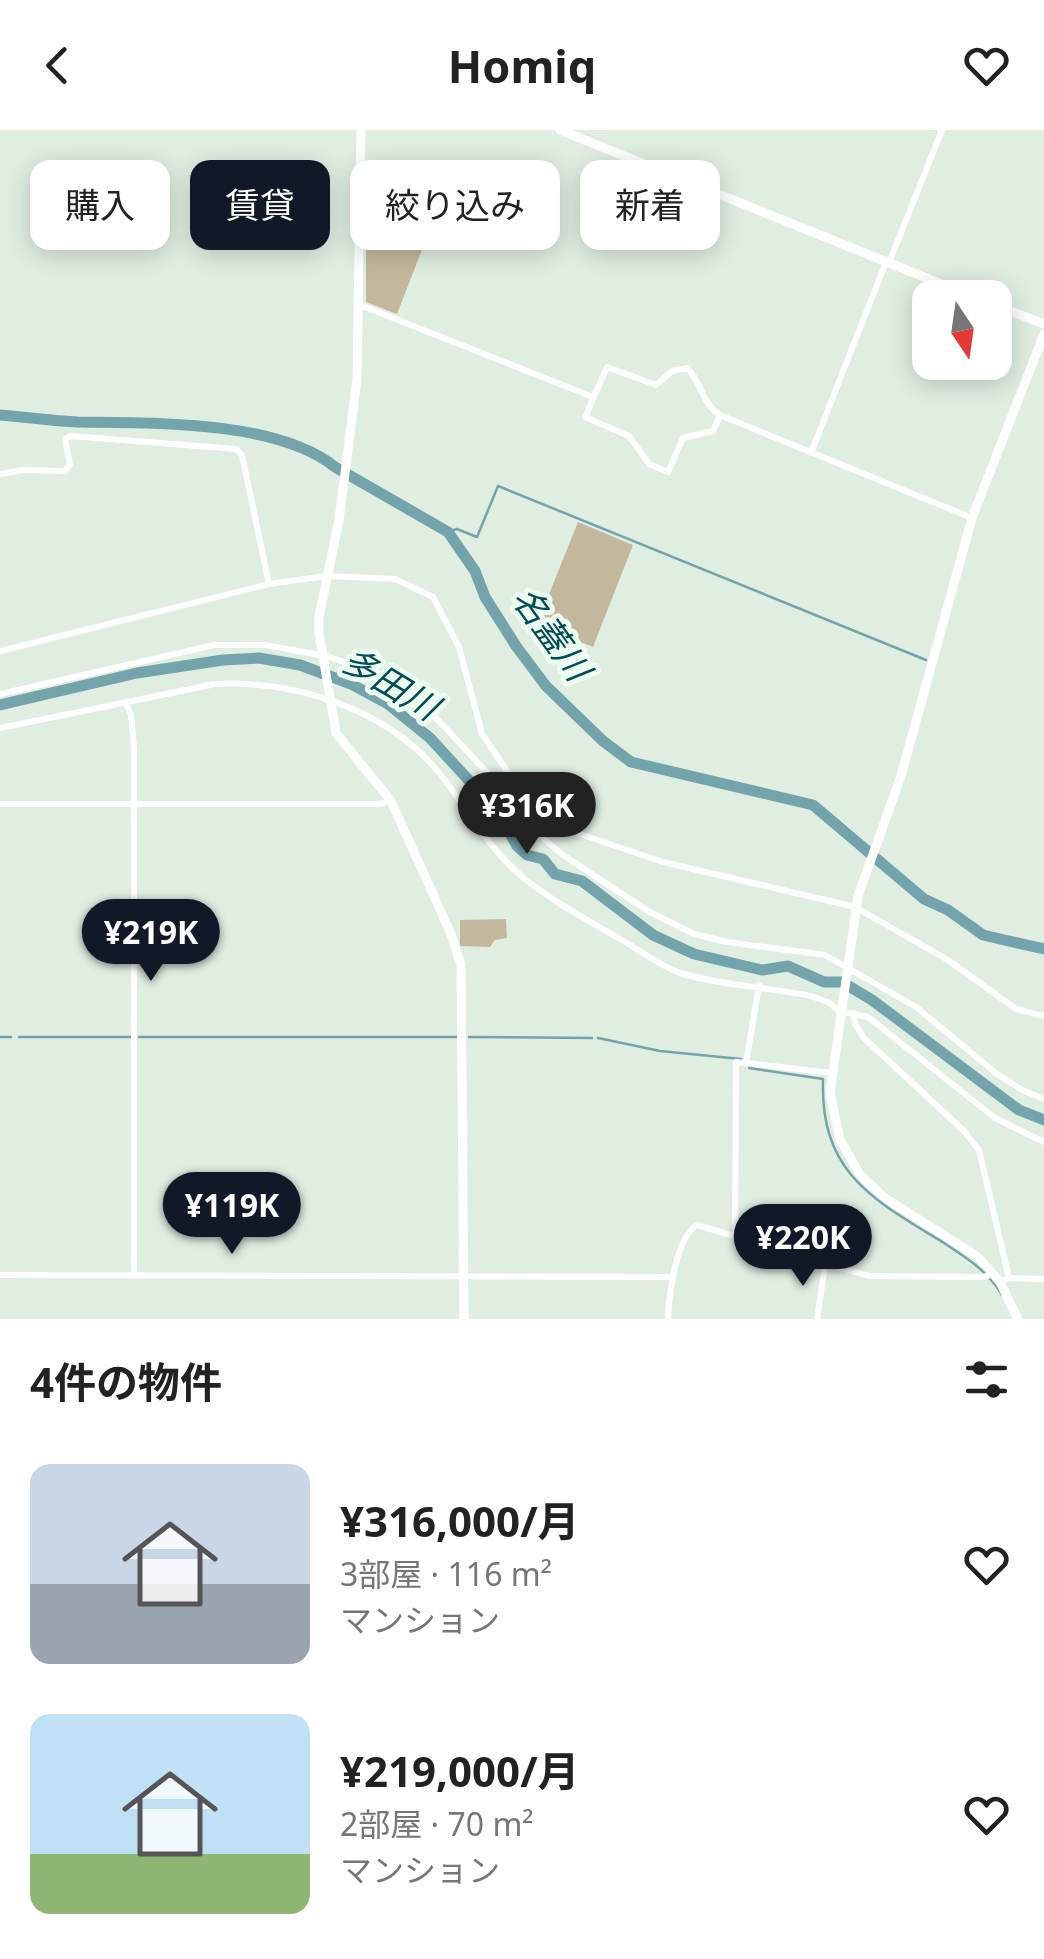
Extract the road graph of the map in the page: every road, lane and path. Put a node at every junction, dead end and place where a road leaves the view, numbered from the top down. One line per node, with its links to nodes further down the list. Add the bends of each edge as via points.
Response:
1 (362, 130): 4 (street)
2 (560, 130): 6 (street)
3 (942, 130): 6 (street)
4 (361, 160)
5 (360, 250): 8 (street)
6 (889, 260): 7 (street); 14 (street)
7 (935, 280)
8 (360, 305): 12 (street); 17 (street, via 346,479)
9 (1012, 312): 10 (street)
10 (1044, 324)
11 (1044, 334): 16 (street)
12 (593, 397): 13 (street, via 607,367 653,385 688,368 707,405); 13 (street, via 586,419 629,436 648,464 668,472 683,438 713,430)
13 (720, 415): 14 (street)
14 (810, 452): 16 (street)
15 (0, 474): 18 (street, via 65,471 71,436 236,449)
16 (972, 518): 28 (street, via 906,762)
17 (327, 576): 18 (street); 20 (street, via 319,616); 28 (street, via 388,577 433,597 459,647 482,734 529,804 556,826 664,862)
18 (269, 584): 19 (street)
19 (0, 652)
20 (324, 658): 21 (street, via 266,645 214,645); 22 (street); 29 (street, via 352,665 436,719 538,834 648,911 694,934 825,955)
21 (0, 694)
22 (329, 699): 23 (street, via 245,682); 25 (street, via 342,743); 30 (street, via 410,744 496,854 528,882 672,970)
23 (126, 704): 24 (street); 27 (street, via 132,714)
24 (0, 728)
25 (391, 802): 27 (street); 41 (street, via 461,965)
26 (0, 804): 27 (street)
27 (134, 804): 40 (street)
28 (856, 907): 29 (street); 33 (street, via 1016,1008)
29 (846, 970): 31 (street); 36 (street, via 916,1006 997,1074)
30 (759, 985): 31 (street); 34 (street)
31 (840, 1008): 32 (street); 35 (street)
32 (854, 1013): 37 (street, via 868,1017 996,1118); 44 (street, via 864,1038 980,1150)
33 (1044, 1016)
34 (746, 1064): 35 (street); 38 (street, via 736,1062)
35 (831, 1073): 44 (street, via 836,1127 860,1176)
36 (1044, 1099)
37 (1044, 1142)
38 (735, 1235): 39 (street); 43 (street, via 692,1226)
39 (825, 1265): 44 (street, via 869,1276); 48 (street)
40 (134, 1274): 41 (street); 42 (street)
41 (465, 1274): 43 (street); 46 (street)
42 (0, 1275)
43 (672, 1277): 47 (street)
44 (996, 1277): 45 (street); 49 (street)
45 (1044, 1279)
46 (464, 1319)
47 (668, 1319)
48 (817, 1319)
49 (1018, 1319)

